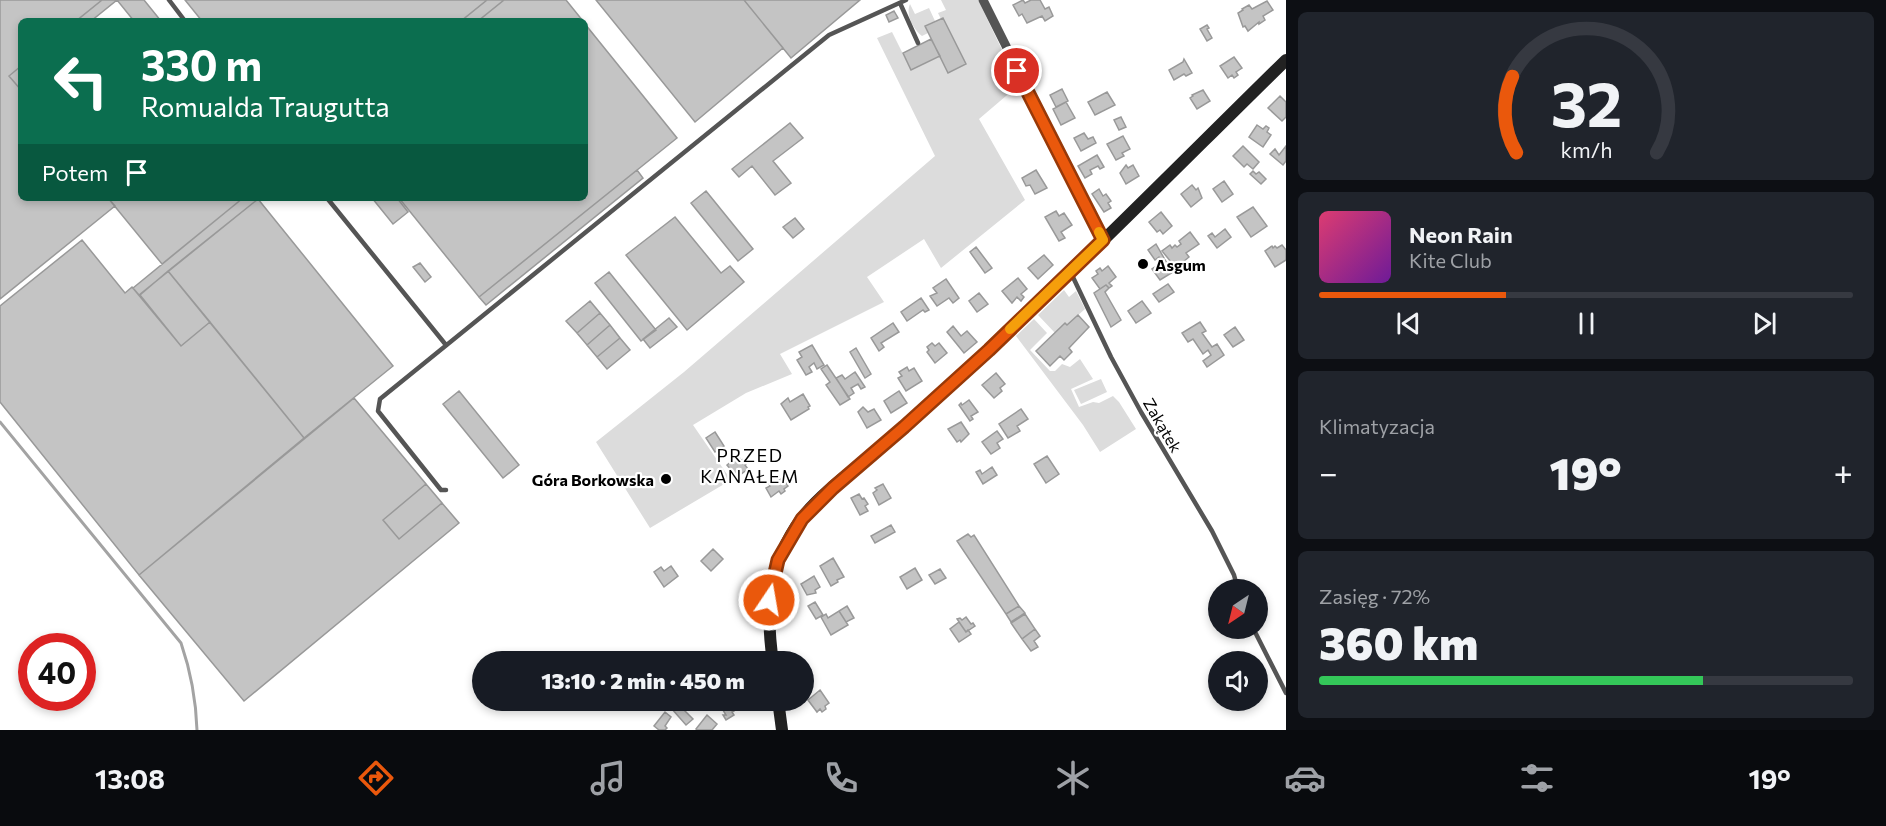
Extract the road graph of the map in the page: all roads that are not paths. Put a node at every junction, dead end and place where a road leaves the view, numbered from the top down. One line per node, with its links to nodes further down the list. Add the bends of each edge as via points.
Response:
1 (169, 0): 5 (lane)
2 (906, 0): 4 (lane)
3 (984, 0): 9 (street)
4 (900, 3): 6 (lane); 11 (lane, via 829,34)
5 (183, 18)
6 (918, 43)
7 (1286, 60): 9 (street)
8 (329, 201): 11 (lane)
9 (1103, 240): 10 (street)
10 (1070, 271): 13 (lane, Zakątek, via 1111,357 1212,531); 15 (street, via 802,519 778,560 769,600)
11 (447, 345): 12 (lane, via 380,399 378,411 441,489)
12 (446, 490)
13 (1235, 579)
14 (1259, 639): 16 (lane)
15 (772, 651)
16 (1286, 693)
17 (779, 711): 18 (street)
18 (782, 730)

